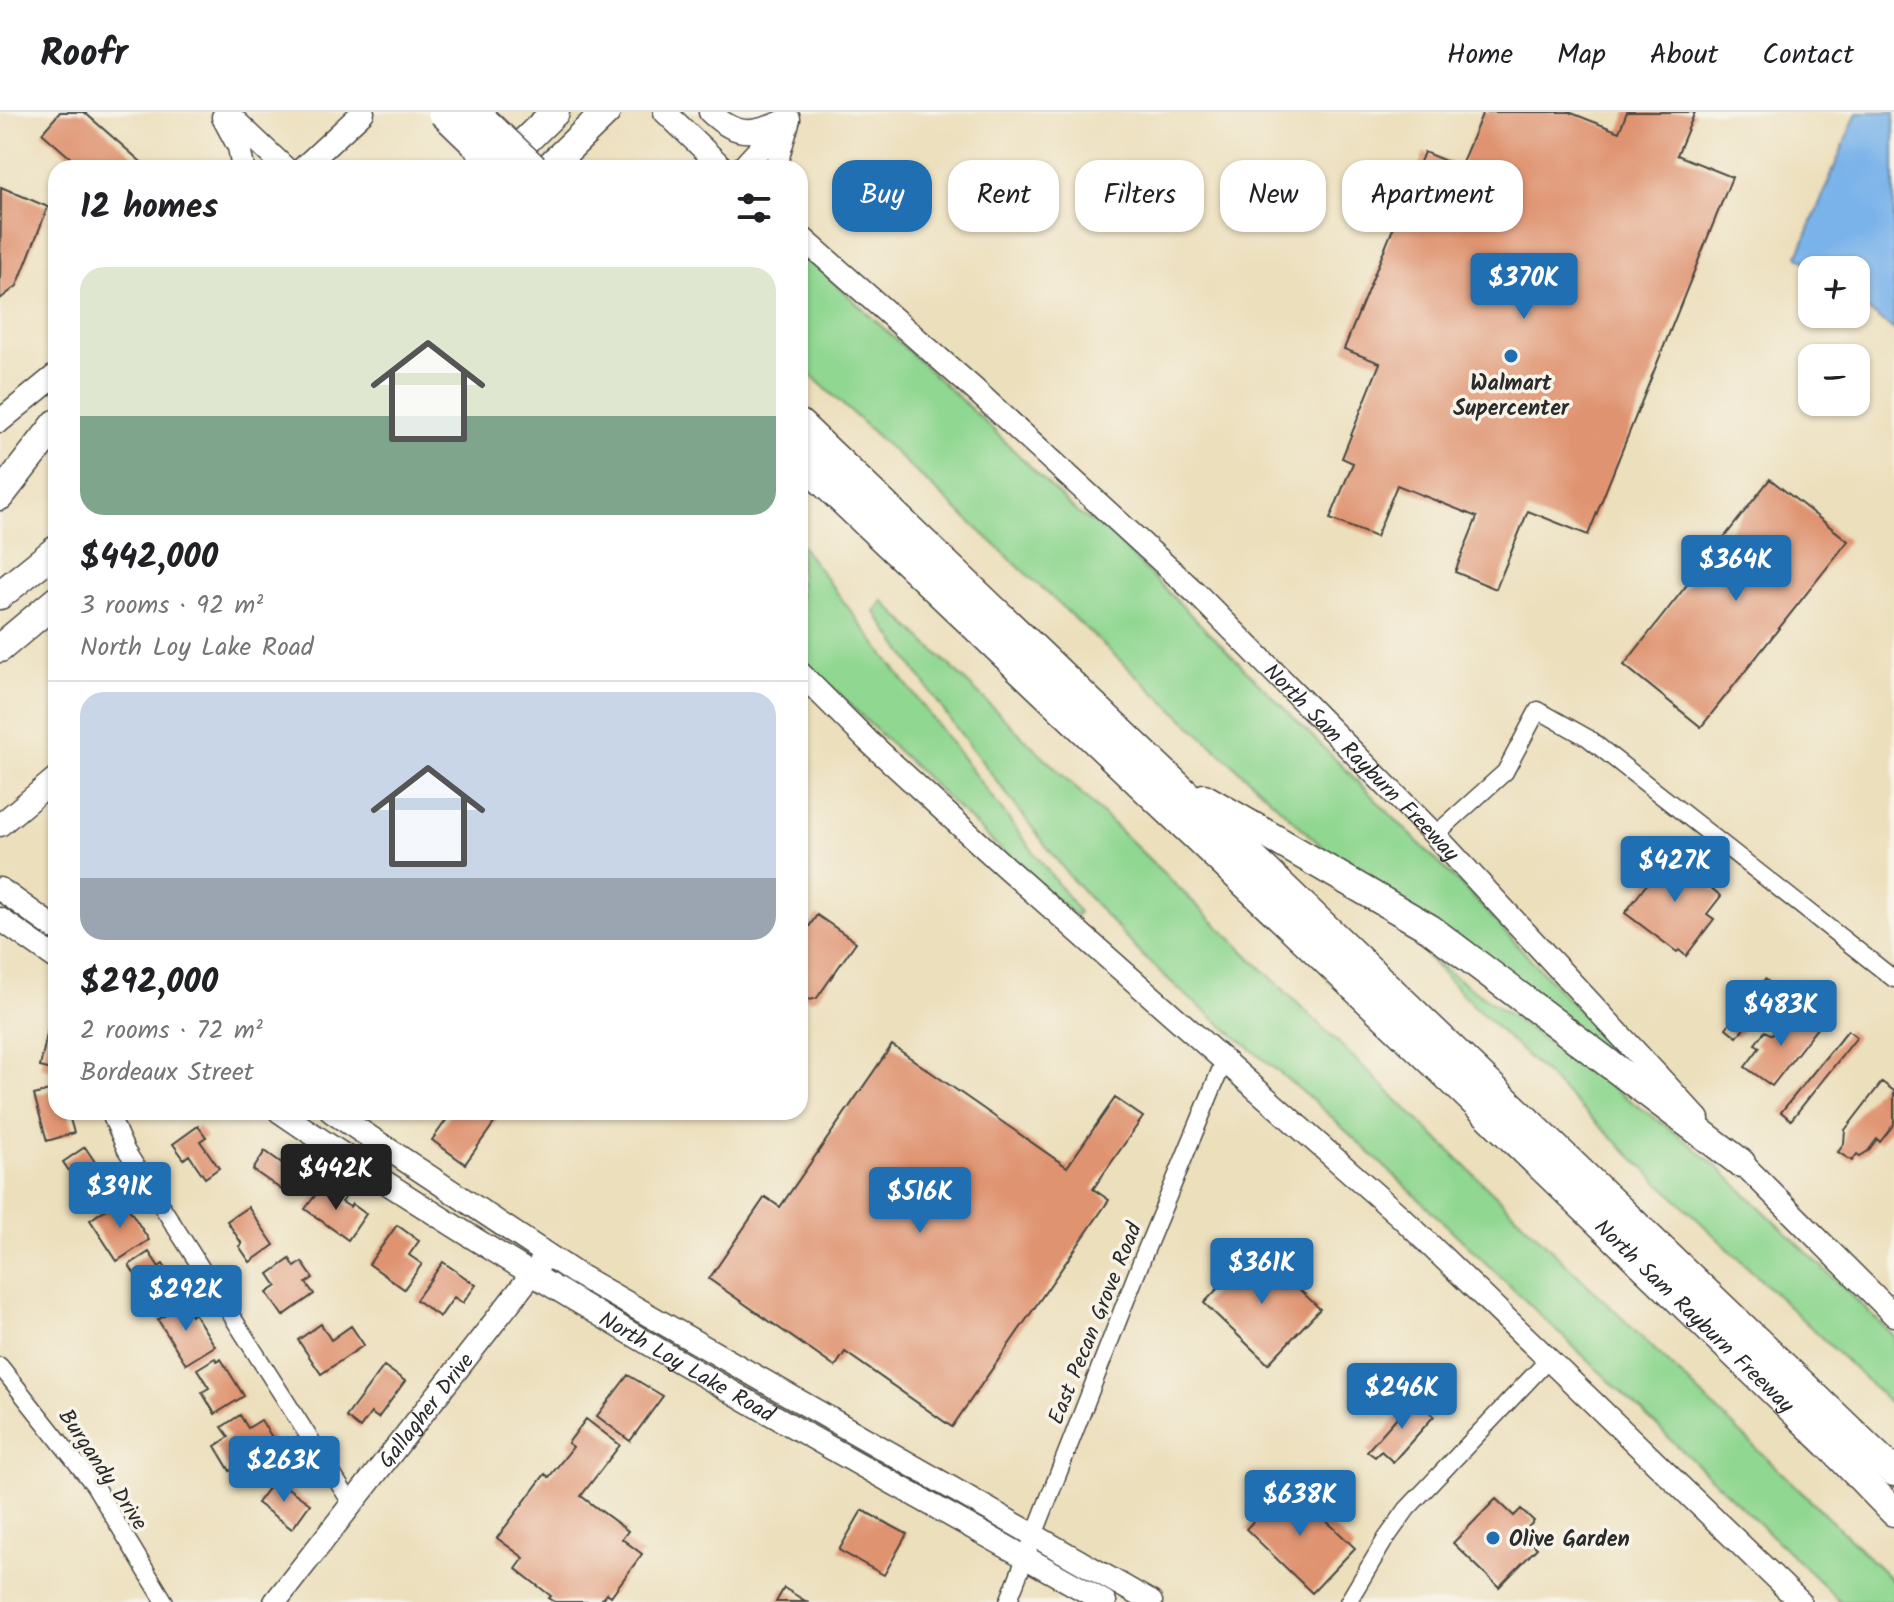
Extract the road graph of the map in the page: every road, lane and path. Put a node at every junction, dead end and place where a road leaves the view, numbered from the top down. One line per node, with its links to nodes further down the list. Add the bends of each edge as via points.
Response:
1 (223, 112): 10 (main road); 11 (main road)
2 (363, 112): 12 (main road)
3 (442, 112): 13 (highway, bridge)
4 (475, 112): 15 (highway, bridge)
5 (555, 112): 14 (highway)
6 (606, 112): 16 (highway)
7 (665, 112): 17 (main road)
8 (792, 115): 9 (main road, via 758,132 733,129); 18 (main road); 19 (main road)
9 (714, 116)
10 (241, 160)
11 (276, 160)
12 (312, 160)
13 (491, 160)
14 (507, 160)
15 (526, 160)
16 (556, 160)
17 (715, 160)
18 (750, 160)
19 (778, 160)
20 (808, 245): 35 (main road, North Sam Rayburn Freeway, via 1197,594)
21 (48, 382): 22 (main road)
22 (0, 421)
23 (808, 432): 32 (highway, North Sam Rayburn Freeway)
24 (48, 434): 26 (highway)
25 (808, 468): 53 (highway, North Sam Rayburn Freeway, via 1462,1090)
26 (0, 496)
27 (48, 556): 28 (highway)
28 (0, 595)
29 (48, 608): 30 (highway)
30 (0, 648)
31 (808, 681): 41 (main road, via 1004,866)
32 (1165, 775): 45 (highway, via 1429,928); 51 (highway, North Sam Rayburn Freeway)
33 (48, 785): 34 (main road)
34 (0, 825)
35 (1435, 835): 40 (street, via 1505,772 1538,710 1588,738); 45 (main road, North Sam Rayburn Freeway)
36 (0, 889): 38 (main road)
37 (0, 919): 39 (main road)
38 (48, 923)
39 (48, 952)
40 (1894, 979)
41 (1224, 1061): 49 (main road, via 1401,1217); 54 (street, East Pecan Grove Road)
42 (113, 1120): 52 (street, via 126,1150)
43 (292, 1120): 47 (main road, North Loy Lake Road)
44 (344, 1120): 46 (main road, North Loy Lake Road)
45 (1741, 1163): 48 (main road, North Sam Rayburn Freeway)
46 (547, 1255): 47 (main road, Gallagher Drive); 54 (main road, North Loy Lake Road)
47 (532, 1274): 52 (main road, Gallagher Drive); 55 (main road, North Loy Lake Road, via 618,1328)
48 (1894, 1315)
49 (1547, 1361): 61 (street, via 1407,1509); 62 (main road)
50 (0, 1366): 56 (street, Burgandy Drive, via 94,1485)
51 (1894, 1472)
52 (351, 1503): 57 (main road, Gallagher Drive)
53 (1894, 1512)
54 (1034, 1535): 55 (street, East Pecan Grove Road); 60 (main road, North Loy Lake Road)
55 (1026, 1557): 58 (street, East Pecan Grove Road); 59 (main road, North Loy Lake Road)
56 (165, 1602)
57 (275, 1602)
58 (1008, 1602)
59 (1105, 1602)
60 (1151, 1602)
61 (1348, 1602)
62 (1800, 1602)

